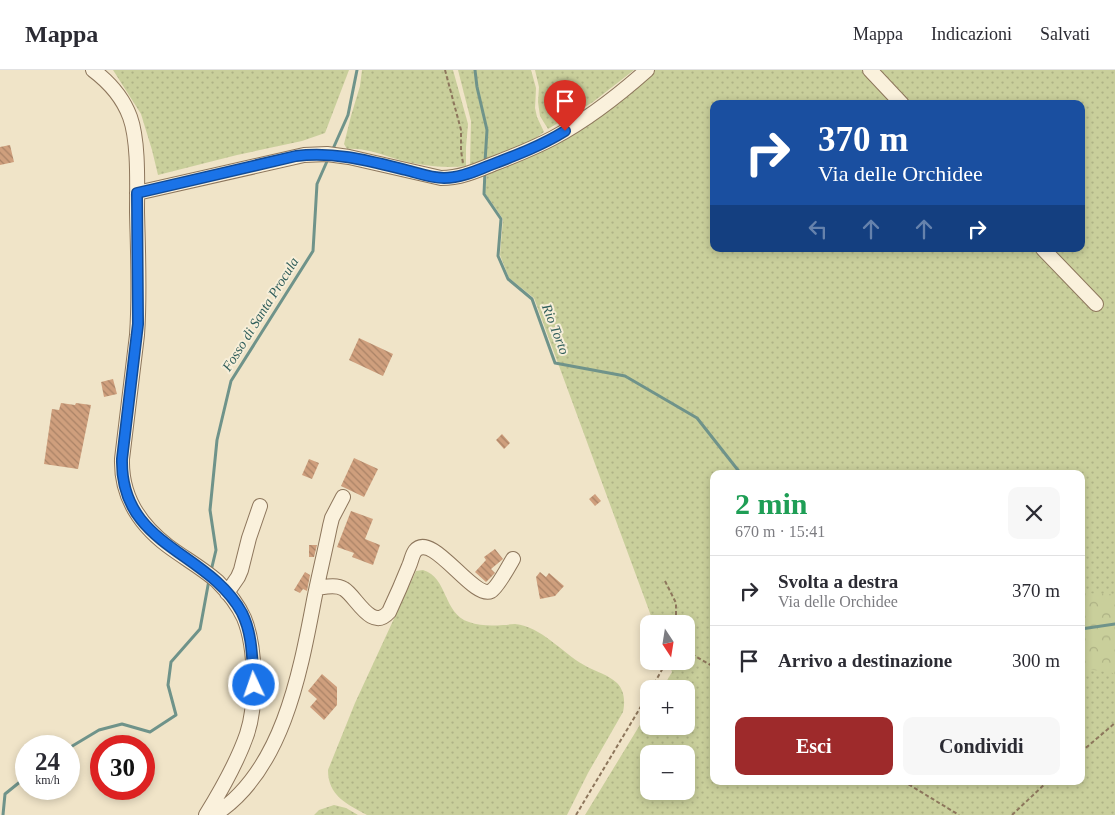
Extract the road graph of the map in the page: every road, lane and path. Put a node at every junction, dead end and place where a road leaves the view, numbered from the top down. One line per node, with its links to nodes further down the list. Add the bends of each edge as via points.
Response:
1 (93, 70): 7 (street, via 114,89 130,118)
2 (445, 70): 6 (path, via 461,130 464,170)
3 (647, 70): 6 (street, via 560,134)
4 (870, 70): 5 (street)
5 (898, 100)
6 (472, 172): 7 (street, via 448,178 437,177 374,162 327,154 310,155)
7 (137, 193): 14 (street, via 138,324 122,459 123,481 129,500 145,525)
8 (1046, 252): 9 (street)
9 (1096, 304)
10 (343, 497): 15 (street, via 332,518)
11 (260, 506): 14 (street, via 238,577)
12 (513, 559): 15 (street, via 495,588 487,592 475,586 437,553 426,548 418,549 413,553 389,612 379,618 368,614 344,589 335,586)
13 (665, 581): 16 (path, via 676,603)
14 (223, 588): 24 (street, via 242,614 249,633 254,685 248,730 235,765)
15 (317, 588): 25 (street, via 297,680 273,745 252,781)
16 (676, 615)
17 (695, 656): 18 (path)
18 (710, 665)
19 (640, 708): 26 (path)
20 (1115, 723): 21 (path)
21 (1085, 749)
22 (910, 785): 27 (path)
23 (1044, 785): 28 (path)
24 (206, 815)
25 (214, 815)
26 (576, 815)
27 (959, 815)
28 (1012, 815)

